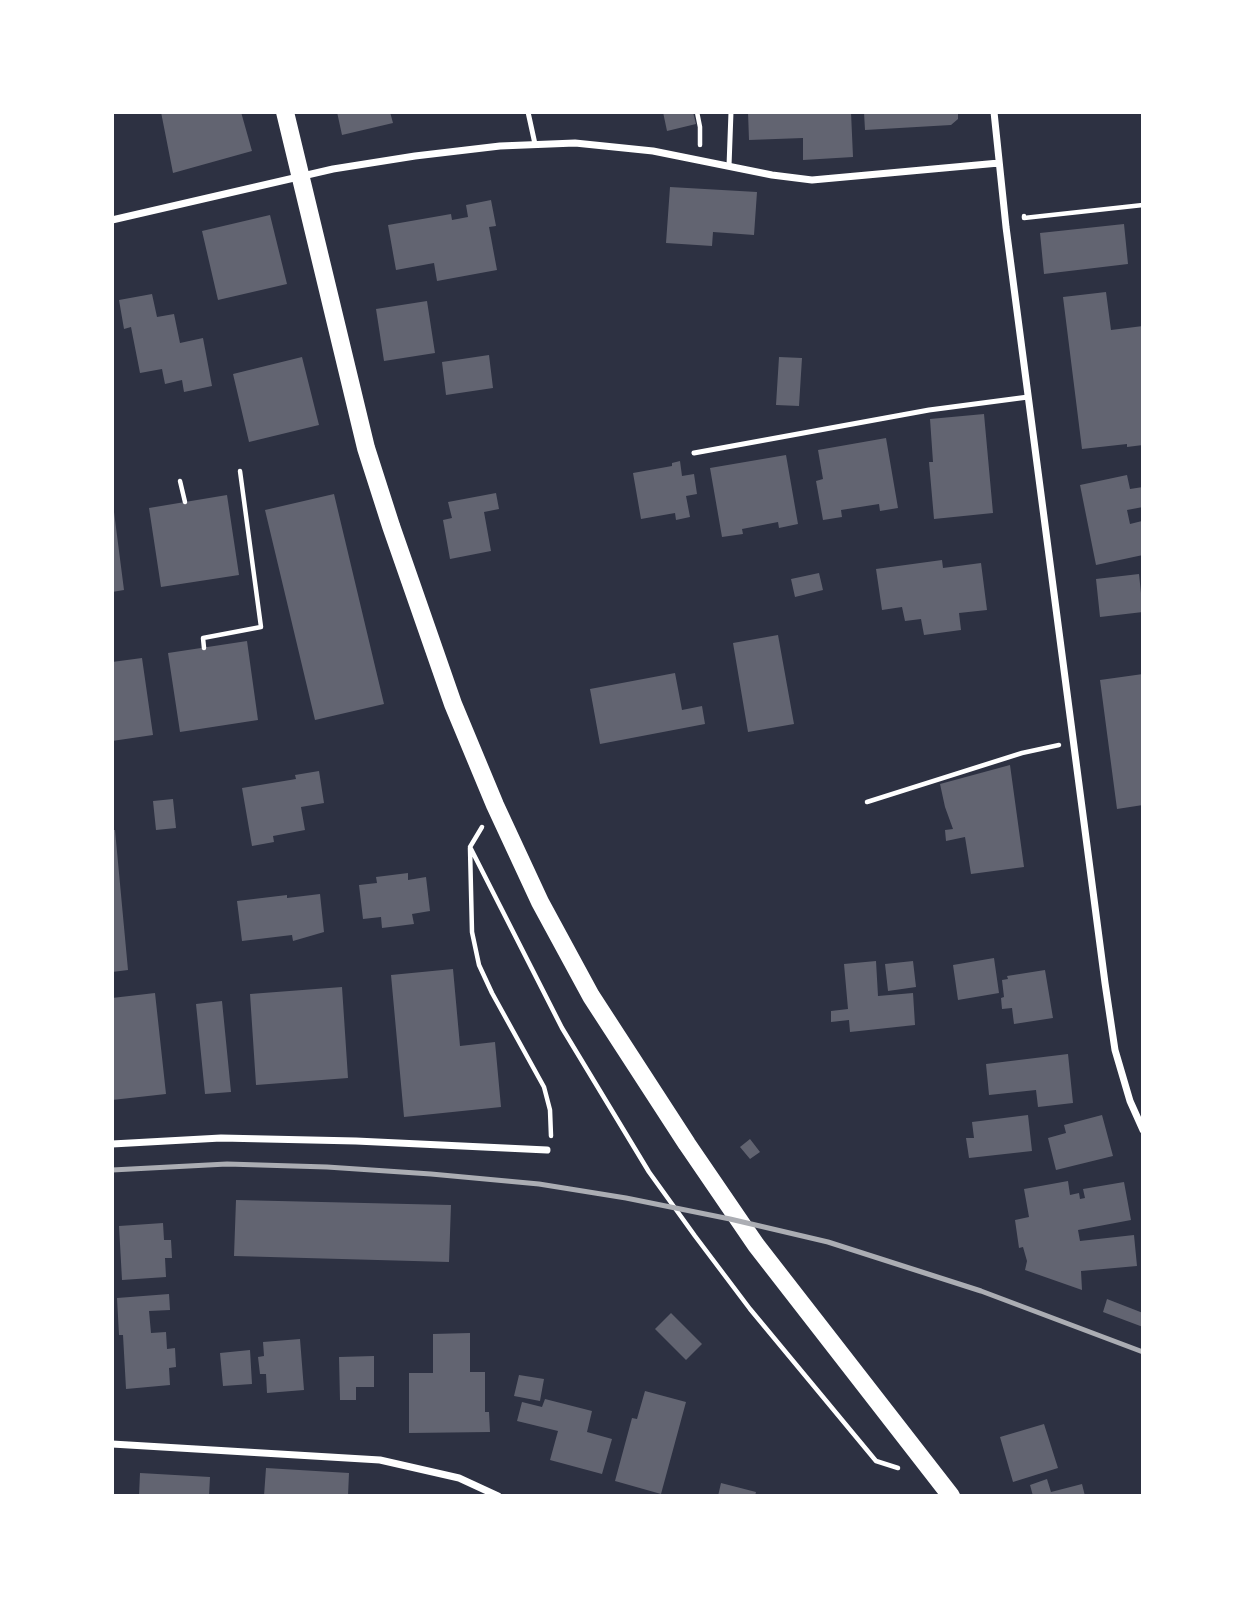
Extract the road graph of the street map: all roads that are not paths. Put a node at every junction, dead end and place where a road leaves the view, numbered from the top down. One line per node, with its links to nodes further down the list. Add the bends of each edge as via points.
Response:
1 (285, 112): 8 (main road)
2 (528, 112): 5 (lane)
3 (731, 112): 7 (lane)
4 (995, 112): 6 (street)
5 (535, 144): 7 (street, via 575,142); 8 (street, via 415,156)
6 (999, 163): 7 (street, via 812,180); 10 (street)
7 (729, 166)
8 (302, 176): 9 (street); 17 (main road, via 366,448 391,526 453,704 540,902 591,996 756,1245)
9 (112, 220)
10 (1028, 397): 11 (lane, via 929,410); 12 (street, via 1115,1050)
11 (694, 453)
12 (1143, 1130)
13 (112, 1144): 14 (street, via 220,1138)
14 (547, 1150)
15 (112, 1444): 16 (street, via 380,1460 459,1478)
16 (498, 1496)
17 (951, 1496)

